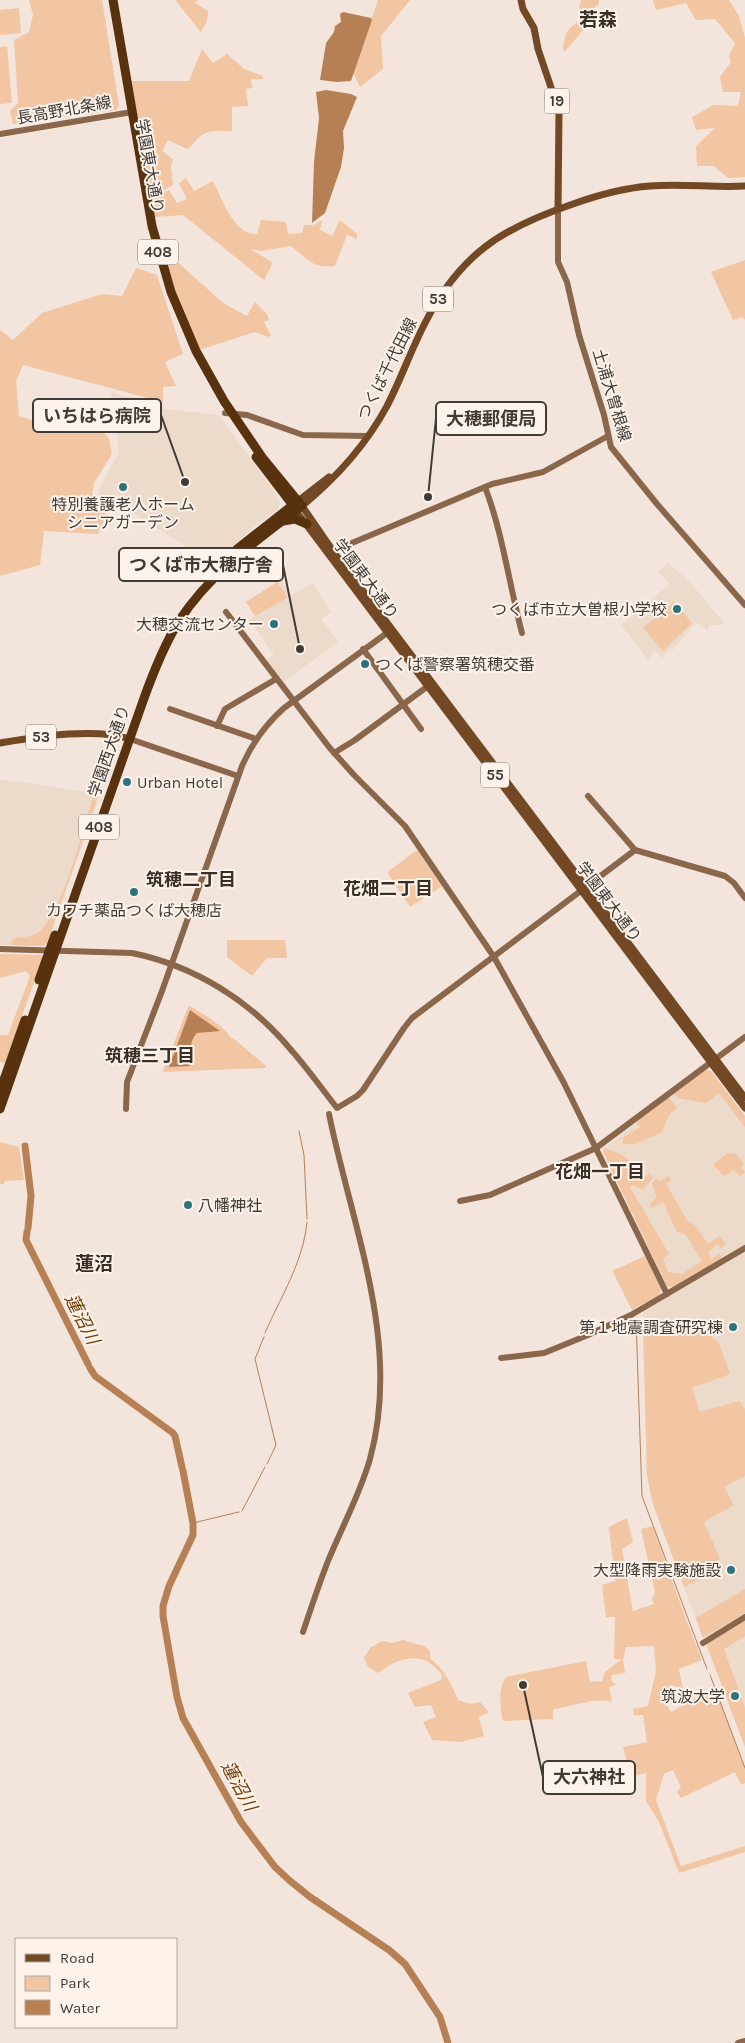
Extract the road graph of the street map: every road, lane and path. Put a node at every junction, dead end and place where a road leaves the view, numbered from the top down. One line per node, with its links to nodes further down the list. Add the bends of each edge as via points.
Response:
1 (107, 0): 4 (highway, 学園東大通り / 408)
2 (113, 0): 4 (highway, 学園東大通り / 408)
3 (521, 0): 7 (main road, 19, via 534,28 560,116)
4 (129, 113): 5 (street, 長高野北条線); 8 (highway, 学園東大通り / 408, via 152,226 171,292 196,351)
5 (0, 134)
6 (745, 186): 7 (main road, つくば千代田線 / 53, via 634,188)
7 (558, 209): 9 (main road, つくば千代田線 / 53, via 498,236 461,269 436,302); 10 (street, 土浦大曽根線, via 558,262 567,282)
8 (228, 413): 9 (street, via 247,415 303,435); 12 (highway, 学園東大通り / 408); 13 (highway, 学園東大通り / 408)
9 (368, 436): 13 (main road, つくば千代田線 / 53)
10 (608, 436): 11 (street, via 543,472); 17 (street, 土浦大曽根線, via 619,458)
11 (484, 487): 16 (street); 20 (street, via 502,536)
12 (281, 492): 13 (highway, 学園東大通り / 408); 14 (highway, via 284,505)
13 (297, 506): 14 (highway, 学園西大通り / 408); 15 (main road, 学園東大通り / 55); 16 (main road, 学園東大通り / 55)
14 (281, 518): 15 (highway); 29 (highway, 学園西大通り / 408, via 221,570 185,612 159,660)
15 (307, 524): 19 (main road, 学園東大通り / 55)
16 (333, 551): 19 (main road, 学園東大通り / 55)
17 (745, 605)
18 (226, 612): 22 (street)
19 (389, 630): 21 (street); 23 (main road, 学園東大通り / 55); 36 (main road, 学園東大通り / 55)
20 (522, 633)
21 (363, 649): 24 (street); 25 (street)
22 (276, 679): 24 (street); 27 (street, via 225,709)
23 (428, 686): 25 (street); 36 (main road, 学園東大通り / 55)
24 (293, 701): 30 (street); 32 (street)
25 (404, 704): 28 (street); 32 (street)
26 (170, 709): 27 (street)
27 (217, 726): 30 (street)
28 (421, 729)
29 (127, 738): 31 (main road, 53, via 51,736); 33 (street); 39 (highway, 学園西大通り / 408)
30 (256, 739): 33 (street)
31 (0, 744)
32 (334, 753): 40 (street, via 405,826)
33 (238, 776): 41 (street)
34 (588, 796): 35 (street)
35 (635, 850): 36 (street); 37 (street, via 725,876)
36 (584, 890): 40 (street); 43 (main road, 学園東大通り / 55)
37 (745, 898)
38 (0, 949): 39 (street)
39 (53, 950): 41 (street, via 124,952); 44 (highway, 学園西大通り / 408); 47 (highway, 学園西大通り / 408)
40 (494, 957): 41 (street, via 412,1018 363,1090 337,1108 291,1049 258,1018 208,980); 50 (street, via 560,1075)
41 (172, 964): 48 (street, via 127,1082)
42 (745, 1036): 43 (street)
43 (713, 1060): 45 (main road, 学園東大通り / 55); 46 (main road, 学園東大通り / 55); 50 (street)
44 (0, 1091)
45 (745, 1098)
46 (745, 1108)
47 (0, 1109)
48 (126, 1109)
49 (329, 1114): 56 (street, via 374,1295 379,1408 370,1458 358,1494 329,1560)
50 (596, 1148): 51 (street, via 490,1195); 53 (street)
51 (460, 1201)
52 (745, 1248): 53 (street)
53 (667, 1294): 54 (street, via 631,1315 553,1350)
54 (500, 1358)
55 (745, 1617): 57 (street)
56 (303, 1632)
57 (703, 1643)
58 (745, 2041): 59 (street)
59 (738, 2043)

